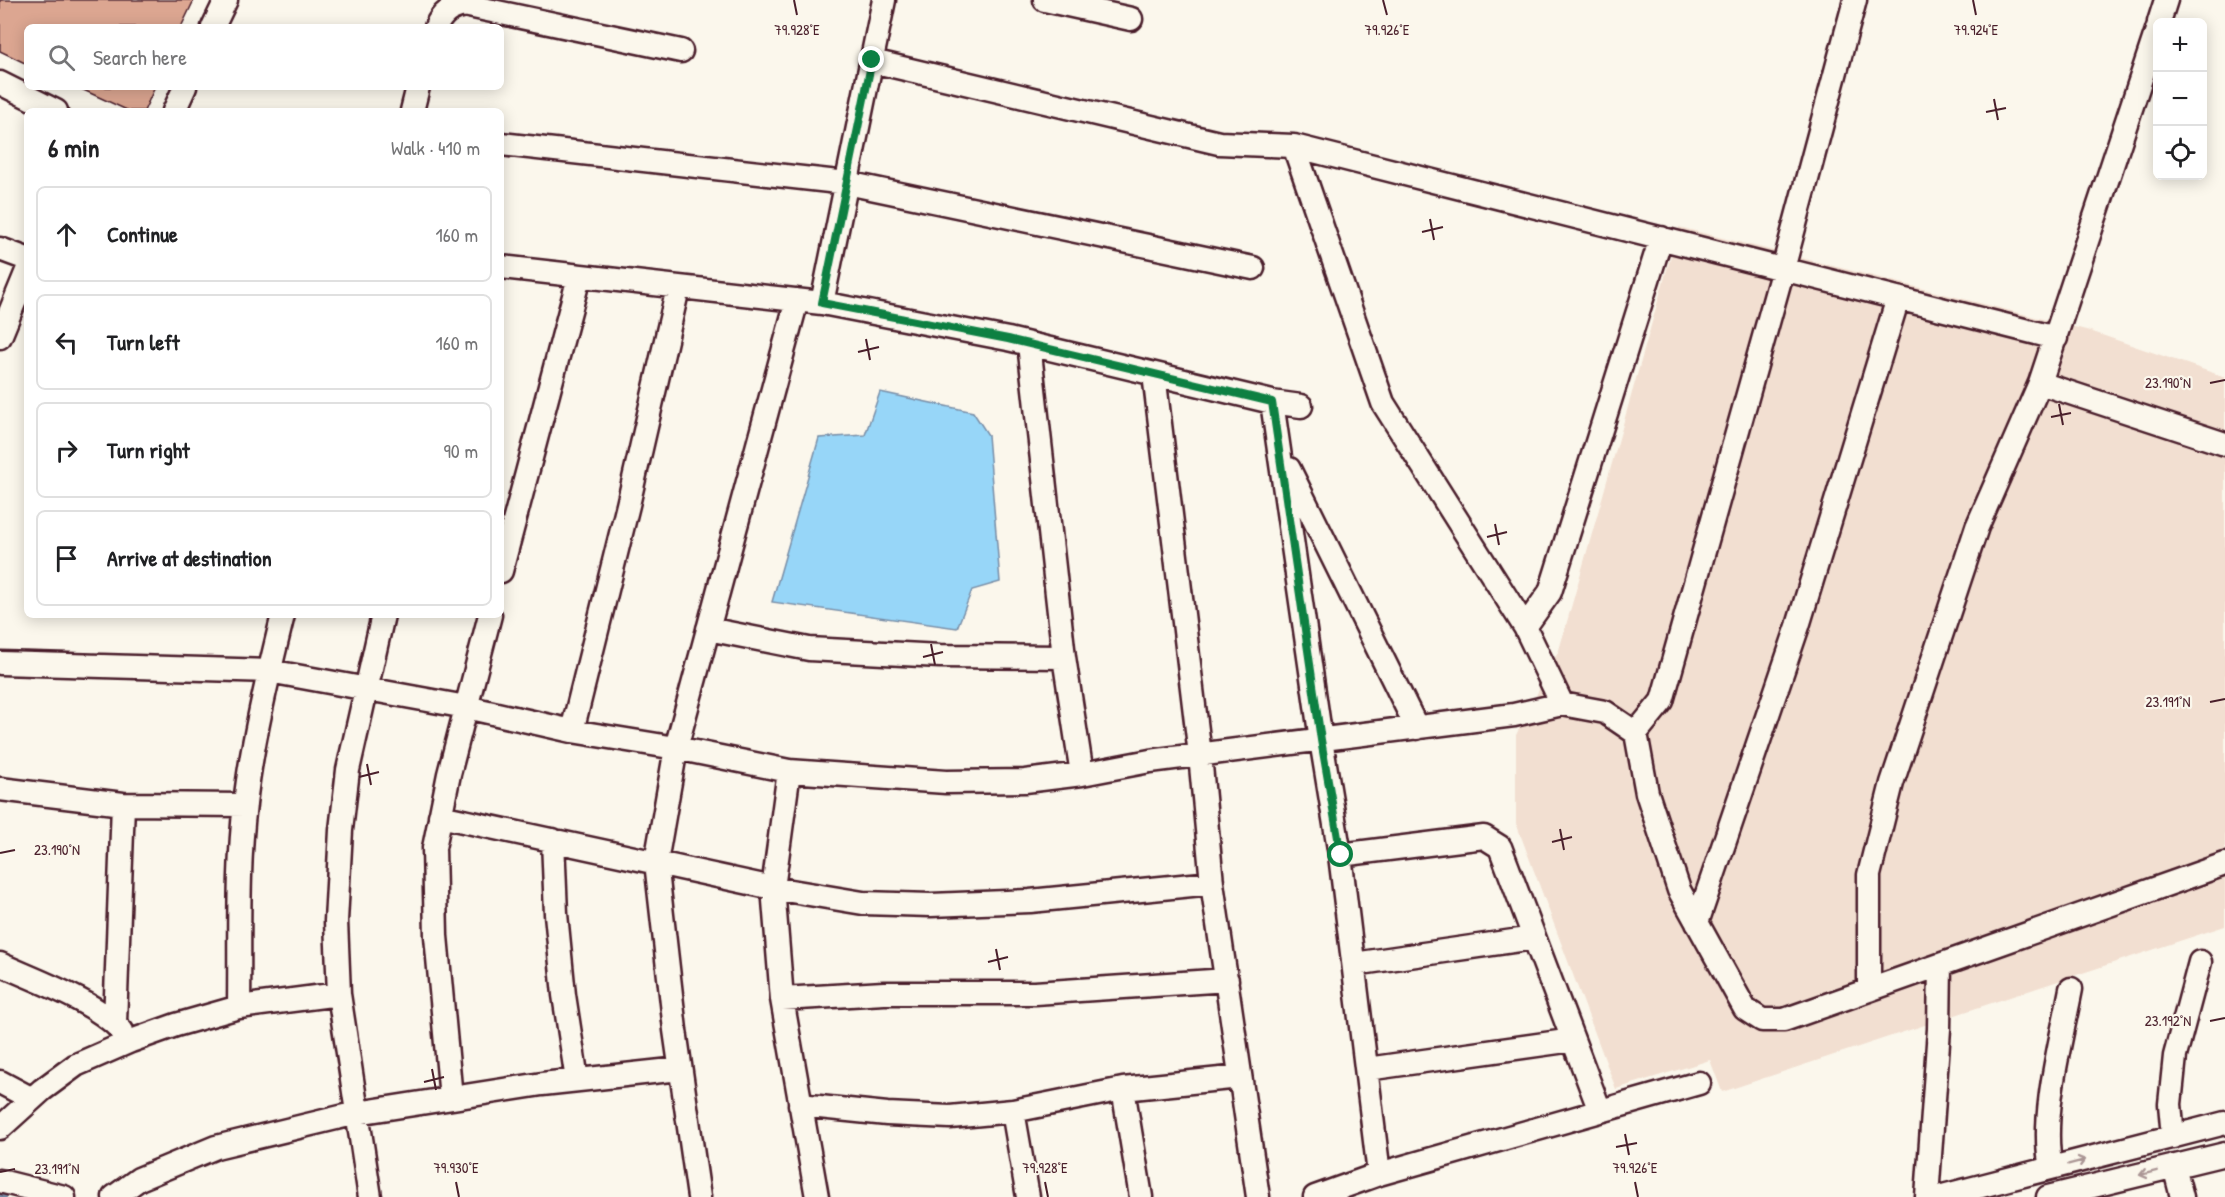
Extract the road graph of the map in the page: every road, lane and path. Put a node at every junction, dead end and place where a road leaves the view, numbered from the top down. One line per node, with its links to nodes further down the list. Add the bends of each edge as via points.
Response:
1 (226, 0): 9 (street)
2 (884, 0): 13 (street)
3 (1045, 0): 8 (street)
4 (1855, 0): 28 (street)
5 (2166, 0): 7 (street)
6 (495, 5): 10 (street, via 452,7); 12 (street)
7 (2160, 18)
8 (1131, 20)
9 (214, 24)
10 (438, 24)
11 (2153, 39): 36 (street)
12 (681, 51)
13 (872, 60): 21 (street, via 1219,143); 22 (street)
14 (0, 83): 17 (street)
15 (184, 90): 18 (street)
16 (417, 90): 19 (street)
17 (50, 108)
18 (175, 108)
19 (413, 108)
20 (504, 144): 22 (street)
21 (1294, 146): 23 (street); 48 (street, via 1383,403)
22 (847, 183): 27 (street); 34 (street)
23 (1661, 238): 28 (street); 48 (street, via 1550,592)
24 (0, 249): 25 (street)
25 (24, 258)
26 (504, 267): 29 (street)
27 (1253, 268)
28 (1783, 269): 32 (street); 58 (street, via 1662,701)
29 (579, 277): 31 (street); 44 (street)
30 (24, 278): 35 (street)
31 (678, 288): 33 (street); 57 (street)
32 (1898, 298): 36 (street); 74 (street, via 1798,627)
33 (796, 300): 34 (street); 49 (street)
34 (822, 303): 37 (street)
35 (0, 337)
36 (2056, 338): 39 (street)
37 (1029, 344): 38 (street); 50 (street)
38 (1154, 374): 40 (street); 61 (street)
39 (2040, 383): 42 (street); 82 (street, via 1977,527 1892,783 1869,874)
40 (1272, 402): 41 (street); 43 (street)
41 (1301, 406)
42 (2225, 444)
43 (1279, 449): 56 (street); 59 (street)
44 (504, 560)
45 (282, 618): 52 (street)
46 (382, 618): 53 (street)
47 (488, 618): 55 (street)
48 (1525, 627): 54 (street)
49 (708, 629): 50 (street, via 809,649); 60 (street)
50 (1064, 657): 63 (street)
51 (0, 663): 52 (street)
52 (269, 671): 53 (street); 66 (street)
53 (366, 689): 55 (street); 83 (street, via 348,770 341,830 336,921)
54 (1562, 704): 56 (street); 58 (street, via 1605,712)
55 (466, 707): 57 (street); 67 (street)
56 (1418, 729): 59 (street)
57 (572, 731): 60 (street)
58 (1636, 733): 74 (street, via 1647,793 1663,846)
59 (1321, 740): 61 (street); 69 (street)
60 (676, 748): 62 (street); 70 (street)
61 (1200, 755): 63 (street); 72 (street)
62 (789, 771): 63 (street, via 946,782 1024,781); 73 (street)
63 (1082, 774)
64 (0, 789): 65 (street)
65 (123, 804): 66 (street); 86 (street)
66 (245, 805): 85 (street)
67 (440, 816): 68 (street); 96 (street, via 434,848 436,936)
68 (553, 840): 70 (street); 92 (street, via 564,995)
69 (1341, 855): 75 (street, via 1484,837 1500,847); 78 (street)
70 (656, 862): 73 (street); 89 (street)
71 (2225, 864): 79 (street)
72 (1212, 883): 73 (street, via 1030,901 931,905 863,903); 80 (street)
73 (773, 888): 84 (street)
74 (1696, 923): 82 (street, via 1745,1010 1762,1020 1784,1020)
75 (1534, 938): 78 (street); 87 (street)
76 (2200, 962): 104 (street, via 2175,1056 2170,1104)
77 (0, 964): 86 (street, via 88,1005)
78 (1354, 964): 90 (street)
79 (1940, 965): 82 (street); 119 (street)
80 (1227, 980): 84 (street, via 1035,993 884,993); 91 (street)
81 (2071, 989): 107 (street, via 2050,1104)
82 (1869, 990)
83 (339, 994): 85 (street); 101 (street)
84 (782, 999): 98 (street)
85 (239, 1007): 88 (street)
86 (115, 1023): 88 (street)
87 (1573, 1040): 90 (street); 100 (street)
88 (131, 1041): 97 (street, via 76,1065)
89 (680, 1069): 92 (street); 113 (street)
90 (1367, 1069): 108 (street)
91 (1240, 1077): 95 (street); 117 (street)
92 (577, 1080): 96 (street)
93 (0, 1082): 97 (street)
94 (1699, 1083): 100 (street)
95 (1123, 1089): 99 (street); 116 (street)
96 (451, 1098): 101 (street)
97 (32, 1099): 103 (street)
98 (800, 1105): 99 (street, via 950,1117); 114 (street)
99 (1013, 1111): 115 (street)
100 (1600, 1111): 108 (street)
101 (357, 1113): 111 (street, via 216,1147 139,1179); 112 (street)
102 (2225, 1123): 104 (street)
103 (0, 1128)
104 (2173, 1137): 107 (street, one-way to 104)
105 (2225, 1154): 106 (street)
106 (2174, 1166): 121 (street, one-way to 121); 122 (street)
107 (2051, 1168): 120 (street)
108 (1379, 1174): 118 (street)
109 (0, 1182): 110 (street)
110 (64, 1197)
111 (114, 1197)
112 (370, 1197)
113 (699, 1197)
114 (817, 1197)
115 (1028, 1197)
116 (1141, 1197)
117 (1258, 1197)
118 (1315, 1197)
119 (1927, 1197)
120 (1939, 1197)
121 (2048, 1197)
122 (2182, 1197)

